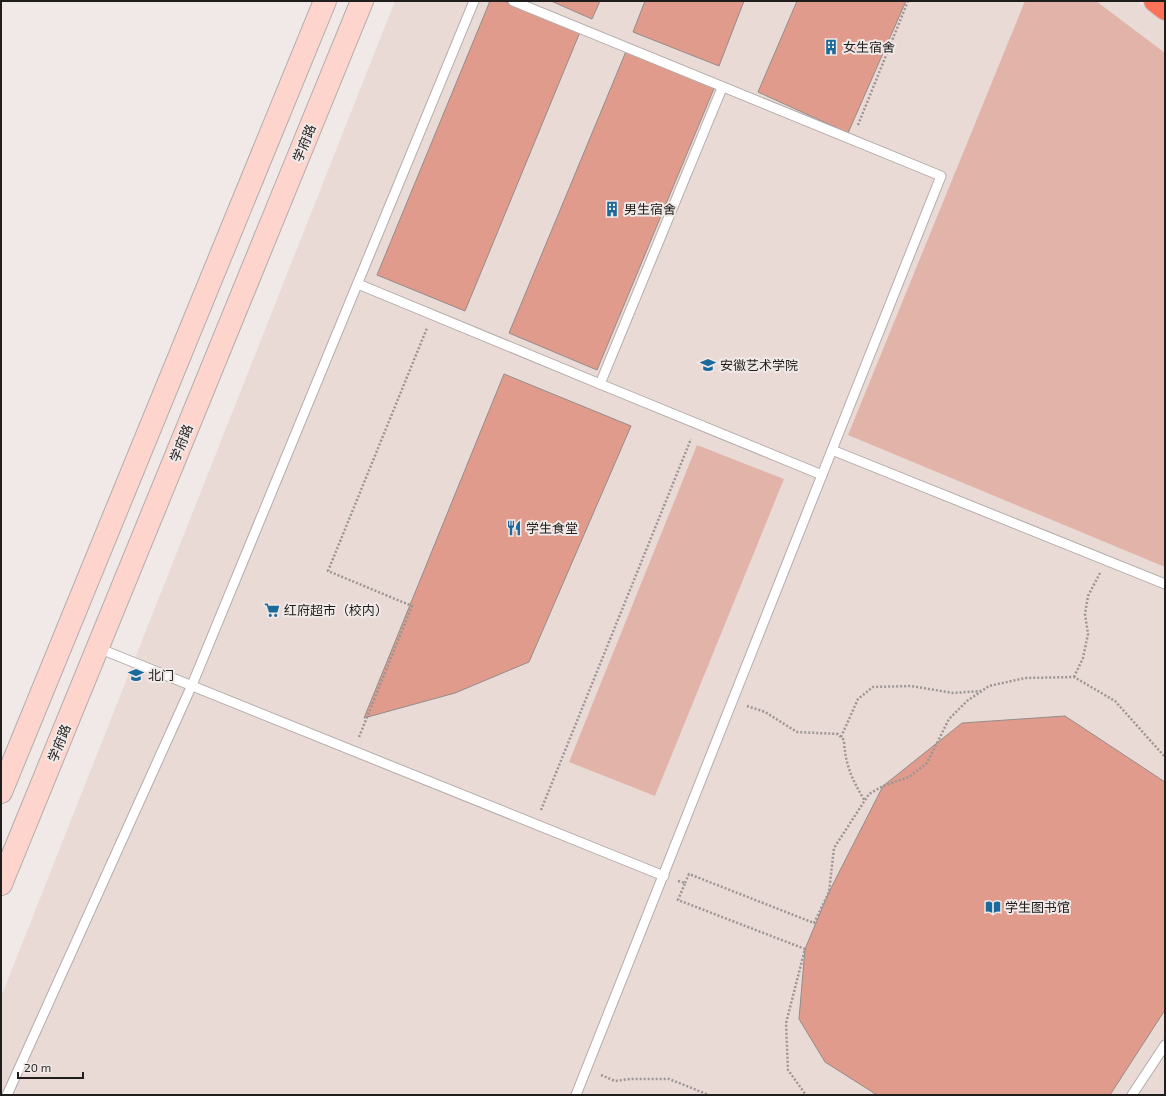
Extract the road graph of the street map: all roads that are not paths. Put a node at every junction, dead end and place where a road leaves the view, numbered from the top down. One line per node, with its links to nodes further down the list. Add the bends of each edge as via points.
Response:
1 (325, 1): 15 (main road)
2 (362, 1): 13 (main road, 学府路)
3 (474, 1): 8 (lane)
4 (513, 1): 7 (lane)
5 (1155, 1): 6 (highway)
6 (1165, 8)
7 (722, 88): 9 (lane); 10 (lane, via 941,176)
8 (358, 284): 9 (lane); 14 (lane)
9 (600, 384): 11 (lane)
10 (832, 450): 11 (lane); 12 (lane)
11 (822, 475): 16 (lane)
12 (1165, 584)
13 (98, 648): 14 (lane); 17 (main road, 学府路)
14 (192, 685): 16 (lane); 19 (lane)
15 (1, 792)
16 (664, 876): 20 (lane)
17 (1, 884)
18 (1165, 1045): 21 (lane)
19 (7, 1095)
20 (576, 1095)
21 (1132, 1095)

